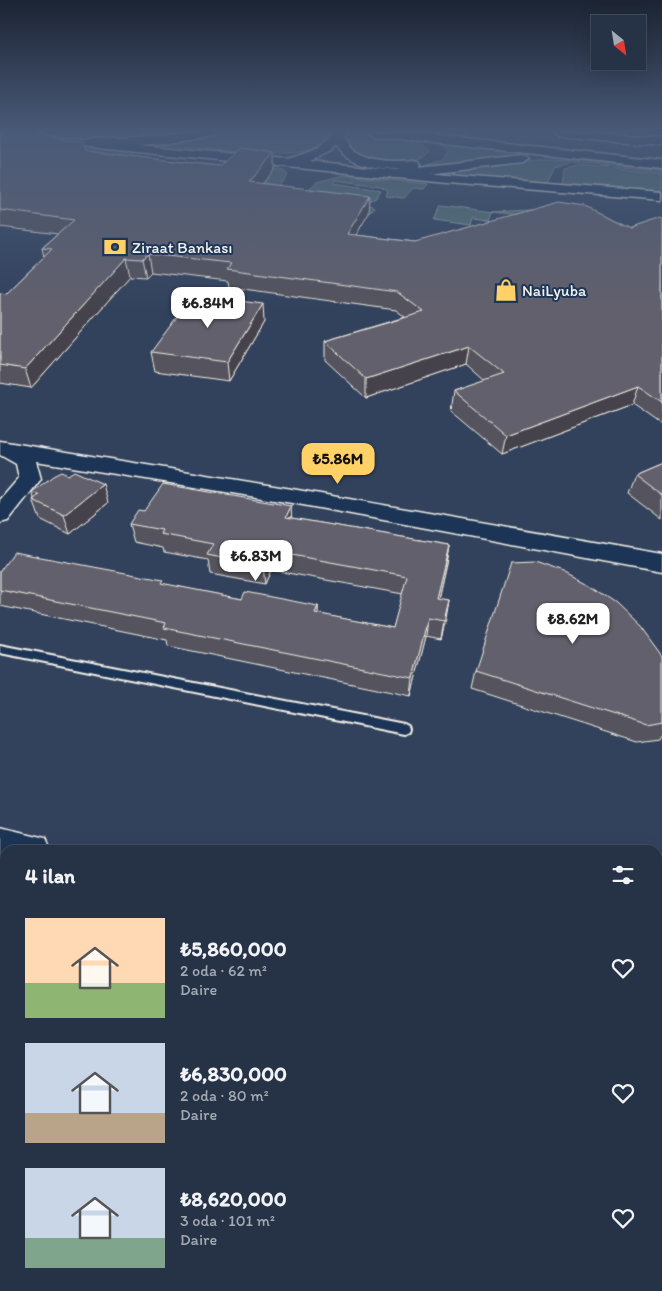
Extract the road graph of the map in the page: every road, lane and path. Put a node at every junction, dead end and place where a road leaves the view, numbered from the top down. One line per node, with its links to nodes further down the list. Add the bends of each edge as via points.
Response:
1 (596, 192): 4 (main road)
2 (616, 192): 3 (main road)
3 (662, 196)
4 (662, 200)
5 (3, 449): 6 (main road, via 25,458 30,467 30,480); 7 (main road, via 292,496)
6 (0, 515)
7 (662, 563)
8 (0, 649): 9 (lane)
9 (404, 729)

